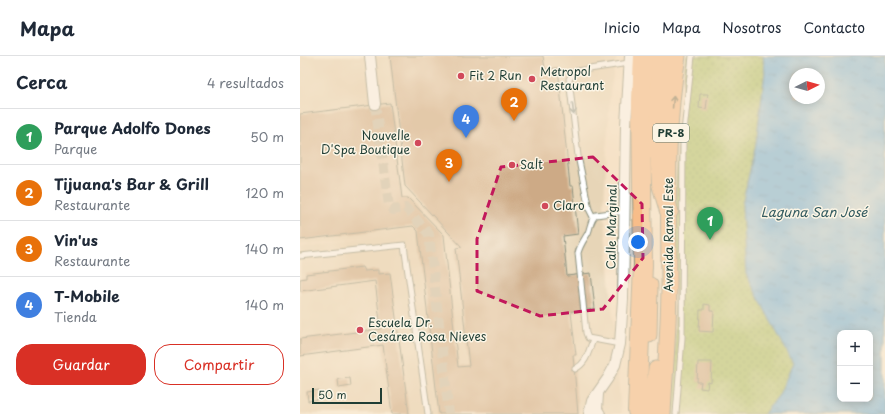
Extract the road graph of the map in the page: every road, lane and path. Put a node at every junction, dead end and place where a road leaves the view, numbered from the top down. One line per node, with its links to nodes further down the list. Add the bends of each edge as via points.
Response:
1 (370, 56): 7 (street)
2 (653, 56): 17 (main road, Avenida Ramal Este / PR-8, via 650,103 650,310)
3 (664, 56): 9 (highway, via 660,91 660,166 661,184)
4 (678, 56): 9 (main road, Avenida Ramal Este / PR-8, one-way to 4, via 670,143)
5 (692, 56): 22 (lane, via 683,141 682,338)
6 (634, 58): 8 (street, Calle Marginal, via 626,125); 10 (lane, one-way to 10, via 576,71 569,79 578,156); 17 (highway, via 641,102 643,272)
7 (375, 104)
8 (625, 210): 10 (lane); 14 (street, Calle Marginal)
9 (669, 211): 12 (main road, Avenida Ramal Este / PR-8)
10 (593, 217): 13 (lane, via 589,232 578,253 586,333 588,338)
11 (300, 256): 18 (lane, via 404,245)
12 (669, 284): 17 (main road); 21 (main road, Avenida Ramal Este / PR-8)
13 (593, 340): 14 (lane); 15 (lane, via 586,360 582,366)
14 (620, 344): 16 (street, Calle Marginal, via 615,365)
15 (575, 369)
16 (598, 392): 19 (street, Calle Marginal, via 592,401); 20 (street, via 597,409)
17 (640, 413)
18 (428, 414)
19 (589, 414)
20 (600, 414)
21 (663, 414)
22 (676, 414)

